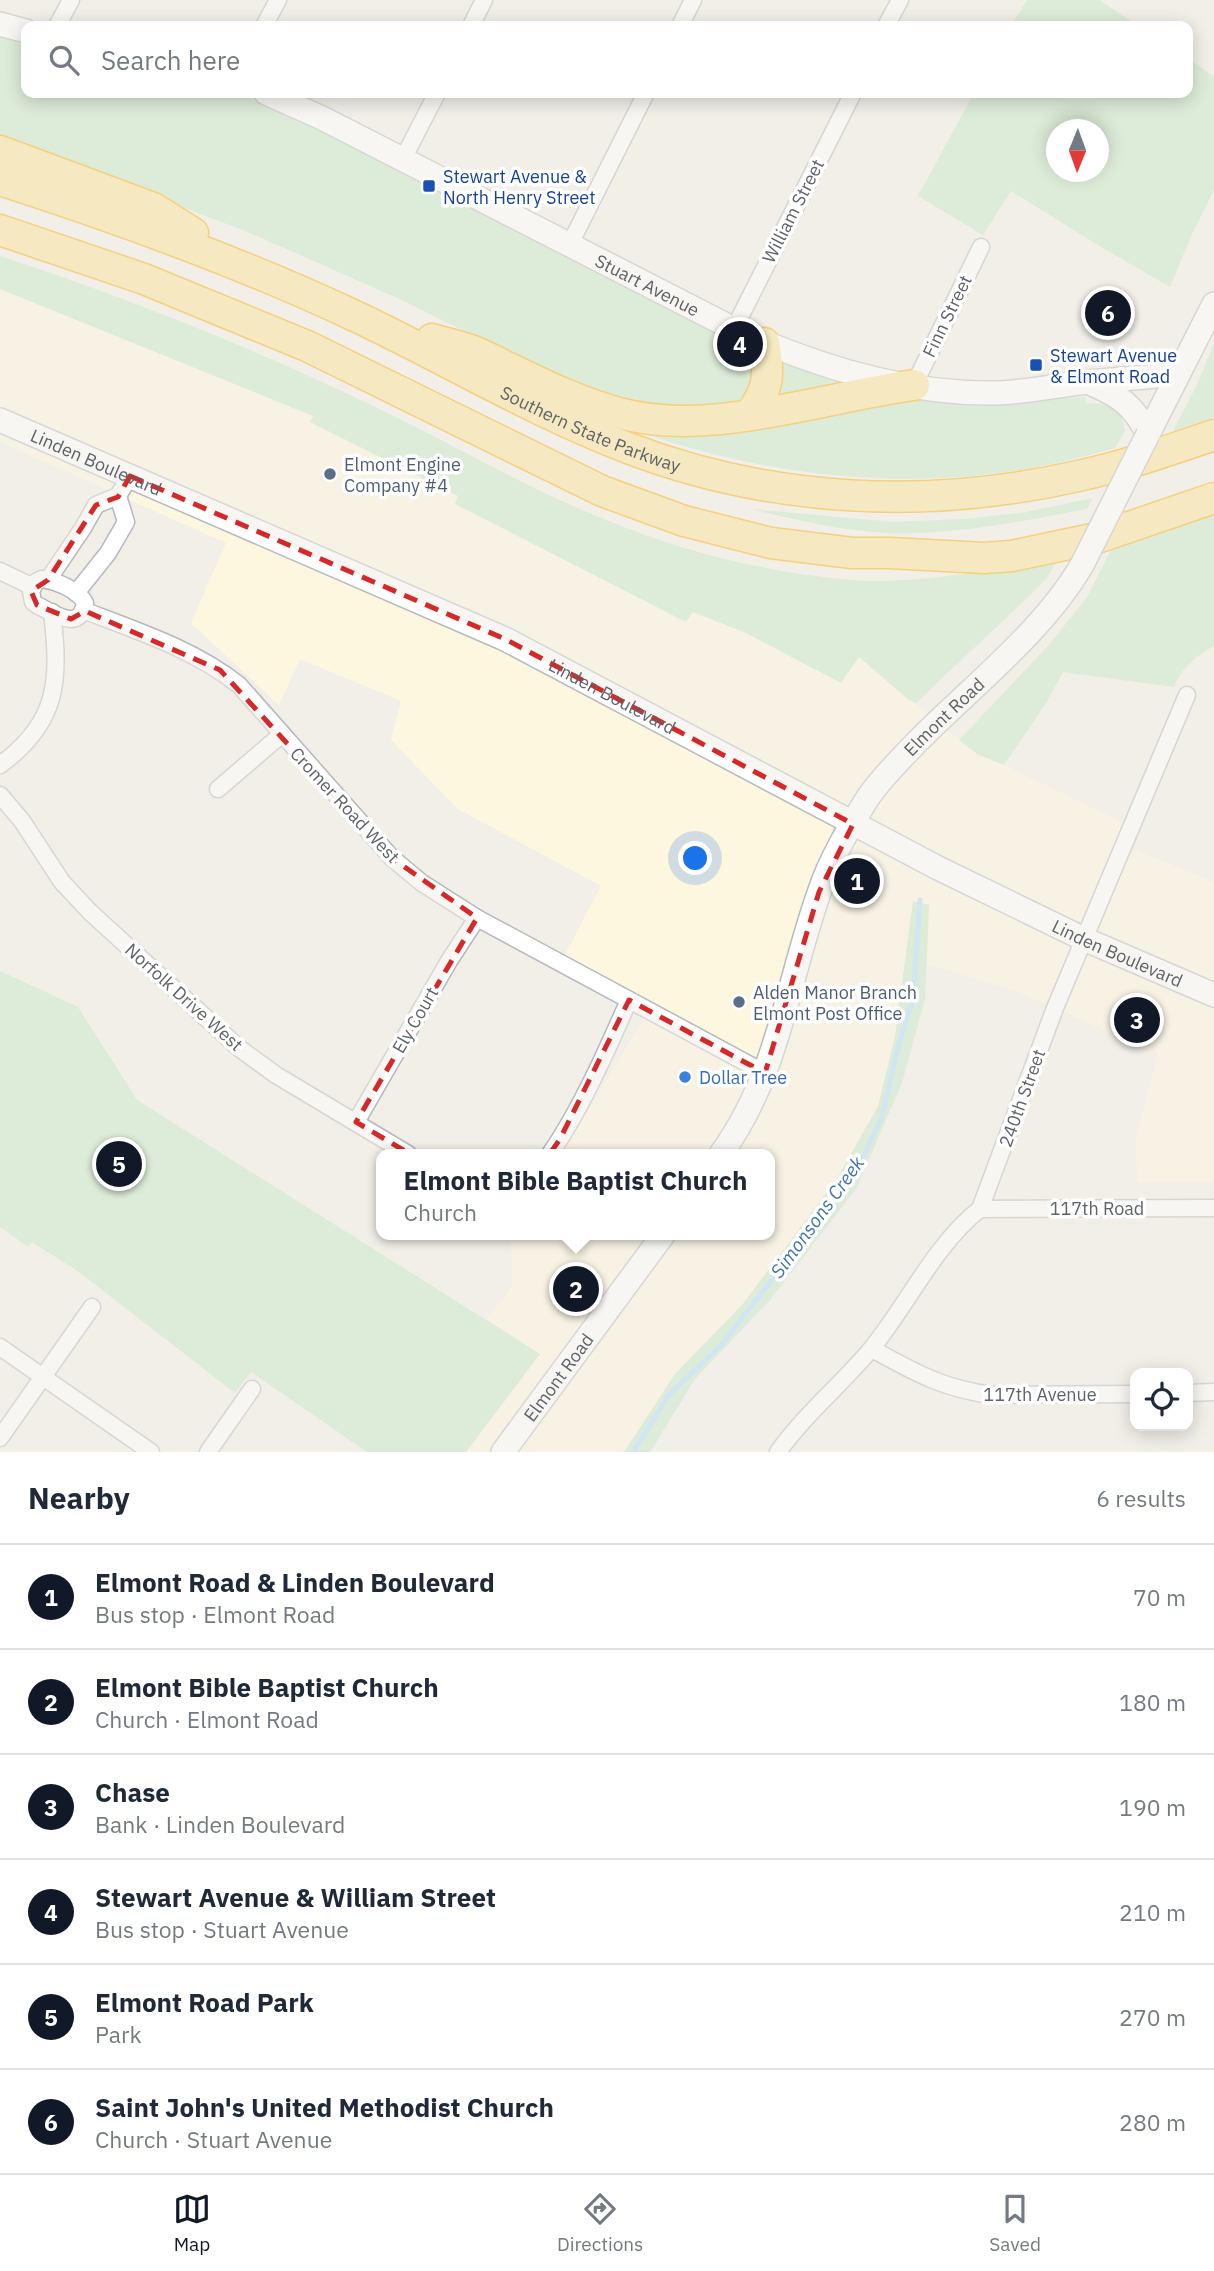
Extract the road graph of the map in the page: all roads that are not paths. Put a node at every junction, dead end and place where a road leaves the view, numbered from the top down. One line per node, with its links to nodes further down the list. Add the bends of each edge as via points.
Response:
1 (71, 0): 6 (street)
2 (278, 0): 7 (street)
3 (484, 0): 8 (street)
4 (693, 0): 9 (street)
5 (900, 0): 10 (street)
6 (60, 21)
7 (267, 21)
8 (474, 21)
9 (682, 21)
10 (889, 21)
11 (0, 24): 12 (main road)
12 (21, 30)
13 (276, 98): 18 (main road, Stuart Avenue)
14 (434, 98): 18 (street)
15 (643, 98): 21 (street)
16 (850, 98): 26 (street, William Street)
17 (0, 150): 23 (highway, via 153,208)
18 (403, 159): 21 (main road, Stuart Avenue)
19 (0, 180): 23 (highway, Southern State Parkway)
20 (0, 230): 39 (highway, via 244,319 362,372 575,479 657,512 771,543 823,551)
21 (570, 244): 26 (main road, Stuart Avenue)
22 (981, 247): 30 (street, Finn Street)
23 (253, 270): 25 (highway, Southern State Parkway)
24 (1214, 304): 28 (main road, Elmont Road)
25 (359, 318): 31 (highway, via 473,351 620,414 685,421); 34 (highway, Southern State Parkway, via 626,447 708,474 783,490 879,497 993,491 1081,476)
26 (734, 329): 27 (main road, Stuart Avenue)
27 (764, 343): 30 (main road, Stuart Avenue, via 826,365); 31 (highway, via 767,383)
28 (1179, 373): 29 (main road, Stuart Avenue); 33 (main road, Elmont Road)
29 (1087, 382): 30 (main road, Stuart Avenue, via 1002,393); 33 (main road, via 1125,401)
30 (914, 386): 31 (highway)
31 (750, 415)
32 (0, 420): 35 (main road, Linden Boulevard)
33 (1149, 422): 51 (main road, Elmont Road, bridge, via 1067,590 886,774)
34 (1214, 435)
35 (130, 476): 37 (street); 51 (main road, Linden Boulevard, via 505,639)
36 (1214, 480): 39 (highway, via 1061,530)
37 (118, 496): 41 (street, via 96,505); 43 (street, via 126,522)
38 (1214, 498): 39 (highway, via 1097,538 1039,551 984,558)
39 (890, 553)
40 (0, 571): 42 (street)
41 (48, 580): 42 (street); 43 (street)
42 (33, 587): 45 (street, via 33,602)
43 (76, 593): 44 (street, via 83,600)
44 (83, 610): 45 (street, via 71,619); 47 (street, Cromer Road West, via 197,656 220,670 239,685)
45 (52, 612): 48 (street, via 55,682 50,706 33,735)
46 (1187, 695): 53 (street, 240th Street)
47 (281, 735): 49 (street); 52 (street, Cromer Road West, via 392,858)
48 (0, 765)
49 (218, 789)
50 (0, 795): 57 (street, Norfolk Drive West, via 62,882 100,921 239,1048)
51 (853, 824): 53 (main road, Linden Boulevard); 56 (main road, Elmont Road, via 819,892)
52 (477, 918): 55 (street, Cromer Road West); 57 (street, Ely Court)
53 (1084, 939): 54 (main road, Linden Boulevard); 62 (street, 240th Street)
54 (1214, 995)
55 (629, 1000): 56 (street, Cromer Road West); 59 (street)
56 (765, 1073): 60 (main road, Elmont Road, via 746,1117)
57 (356, 1122): 58 (street, Norfolk Drive West)
58 (400, 1149)
59 (553, 1149)
60 (725, 1149)
61 (1214, 1208): 62 (street, 117th Road)
62 (980, 1209): 66 (street, 240th Street, via 939,1254)
63 (659, 1240): 75 (main road, Elmont Road)
64 (92, 1307): 67 (street)
65 (0, 1346): 67 (street)
66 (872, 1349): 71 (street, 117th Avenue, via 934,1382 975,1394); 76 (street, 240th Street)
67 (43, 1377): 72 (street); 73 (street)
68 (252, 1389): 74 (street)
69 (1214, 1392): 70 (street)
70 (1193, 1393)
71 (1130, 1394)
72 (0, 1438)
73 (151, 1452)
74 (208, 1452)
75 (503, 1452)
76 (778, 1452)

